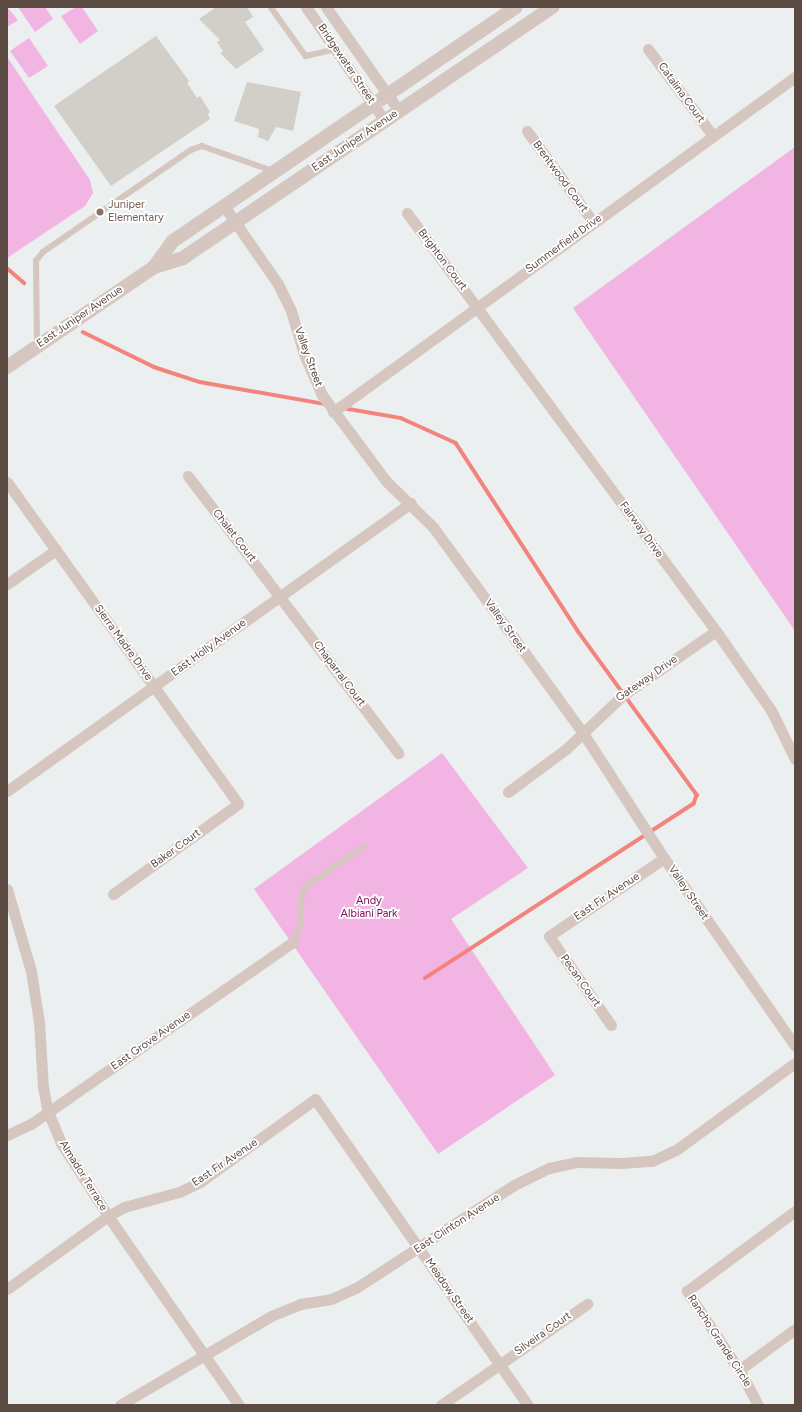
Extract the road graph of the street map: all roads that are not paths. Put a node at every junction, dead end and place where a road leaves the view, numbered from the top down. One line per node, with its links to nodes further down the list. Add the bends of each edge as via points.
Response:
1 (271, 7): 6 (lane, via 306,56)
2 (306, 7): 6 (street, Bridgewater Street)
3 (326, 7): 9 (street, Bridgewater Street)
4 (516, 7): 9 (street, East Juniper Avenue)
5 (553, 7): 11 (street, East Juniper Avenue)
6 (336, 49): 10 (street, Bridgewater Street)
7 (648, 49): 14 (street, Catalina Court)
8 (795, 77): 14 (street, Summerfield Drive)
9 (388, 94): 10 (street, East Juniper Avenue); 11 (street, Bridgewater Street)
10 (374, 104): 12 (street, Bridgewater Street); 15 (street, East Juniper Avenue)
11 (399, 111): 12 (street, East Juniper Avenue)
12 (385, 121): 18 (street, East Juniper Avenue)
13 (527, 131): 19 (street, Brentwood Court)
14 (713, 136): 19 (street, Summerfield Drive)
15 (275, 172): 16 (street, East Juniper Avenue); 22 (lane, via 202,146 191,150 43,252 36,261)
16 (224, 206): 18 (street, Valley Street); 20 (street, East Juniper Avenue, via 173,241)
17 (407, 213): 21 (street, Brighton Court)
18 (235, 222): 20 (street, East Juniper Avenue, via 183,258); 24 (street, Valley Street, via 278,284 291,311 314,378)
19 (593, 222): 21 (street, Summerfield Drive)
20 (154, 267): 22 (street, East Juniper Avenue)
21 (477, 307): 24 (street, Summerfield Drive); 31 (street, Fairway Drive)
22 (37, 346): 23 (street, East Juniper Avenue)
23 (7, 367)
24 (333, 412): 27 (street, Valley Street, via 386,481)
25 (188, 476): 30 (street, Chalet Court)
26 (7, 482): 28 (street, Sierra Madre Drive)
27 (411, 503): 30 (street, East Holly Avenue); 33 (street, Valley Street, via 433,527)
28 (56, 550): 29 (street); 32 (street, Sierra Madre Drive)
29 (7, 584)
30 (281, 595): 32 (street, East Holly Avenue); 34 (street, Chaparral Court)
31 (716, 631): 33 (street, Gateway Drive, via 622,696); 35 (street, Fairway Drive, via 771,710)
32 (155, 687): 36 (street, East Holly Avenue); 38 (street, Sierra Madre Drive)
33 (583, 733): 37 (street, Gateway Drive, via 543,768); 40 (street, Valley Street)
34 (398, 753)
35 (795, 759)
36 (7, 791)
37 (508, 792)
38 (238, 804): 42 (street, Baker Court)
39 (363, 847): 44 (lane, via 306,886 302,894 300,927)
40 (664, 858): 43 (street, East Fir Avenue); 46 (street, Valley Street)
41 (7, 889): 49 (street, Almador Terrace, via 31,971)
42 (113, 894)
43 (549, 936): 45 (street, Pecan Court)
44 (293, 942): 49 (street, East Grove Avenue)
45 (611, 1025)
46 (795, 1046)
47 (795, 1063): 53 (street, East Clinton Avenue, via 676,1150 652,1160 621,1164 577,1162 549,1168 514,1186)
48 (315, 1099): 52 (street, East Fir Avenue, via 200,1182 178,1192 124,1207); 53 (street, Meadow Street)
49 (48, 1112): 50 (street, East Grove Avenue, via 31,1124); 52 (street, Almador Terrace, via 61,1143)
50 (7, 1135)
51 (795, 1211): 59 (street, Rancho Grande Circle, via 687,1291)
52 (108, 1216): 54 (street, East Fir Avenue); 57 (street, Almador Terrace)
53 (419, 1249): 57 (street, East Clinton Avenue, via 356,1288 331,1299 300,1304 271,1316); 58 (street, Meadow Street)
54 (7, 1289)
55 (587, 1304): 58 (street, Silveira Court)
56 (795, 1329): 59 (street)
57 (204, 1356): 60 (street, East Clinton Avenue); 61 (street, Almador Terrace)
58 (500, 1364): 62 (street, Silveira Court); 63 (street, Meadow Street)
59 (739, 1370): 64 (street, Rancho Grande Circle)
60 (120, 1405)
61 (239, 1405)
62 (442, 1405)
63 (528, 1405)
64 (758, 1405)

